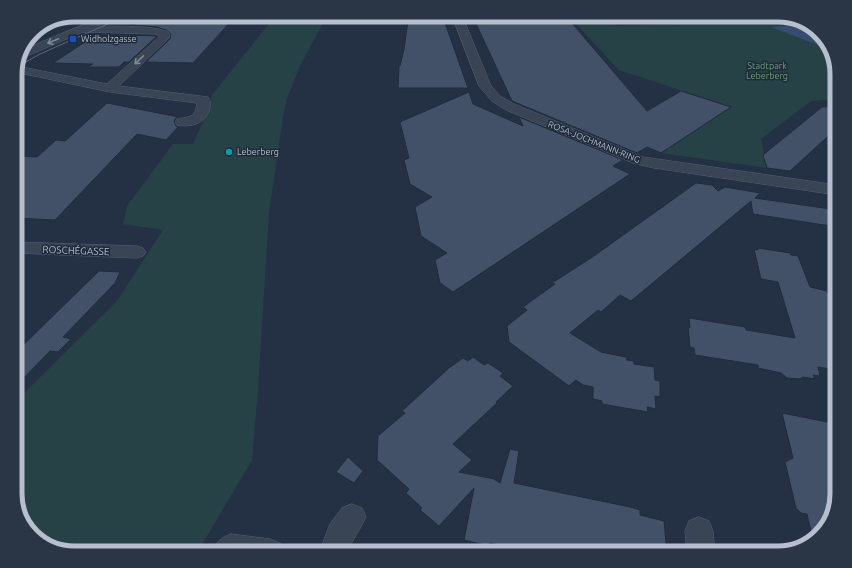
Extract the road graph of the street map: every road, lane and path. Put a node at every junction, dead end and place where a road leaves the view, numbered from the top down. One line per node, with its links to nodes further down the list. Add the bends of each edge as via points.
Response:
1 (98, 22): 3 (street)
2 (460, 22): 8 (street, ROSA-JOCHMANN-RING, via 485,86 491,96 499,102 643,162)
3 (81, 29): 4 (street, one-way to 4); 6 (street, one-way to 6, via 164,33 165,36)
4 (27, 52)
5 (22, 70): 6 (street)
6 (110, 88): 7 (street, via 204,100 198,118)
7 (182, 122)
8 (830, 189)
9 (22, 247): 10 (street, ROSCHÉGASSE)
10 (137, 252)
11 (352, 517): 12 (street, via 340,534)
12 (336, 546)

